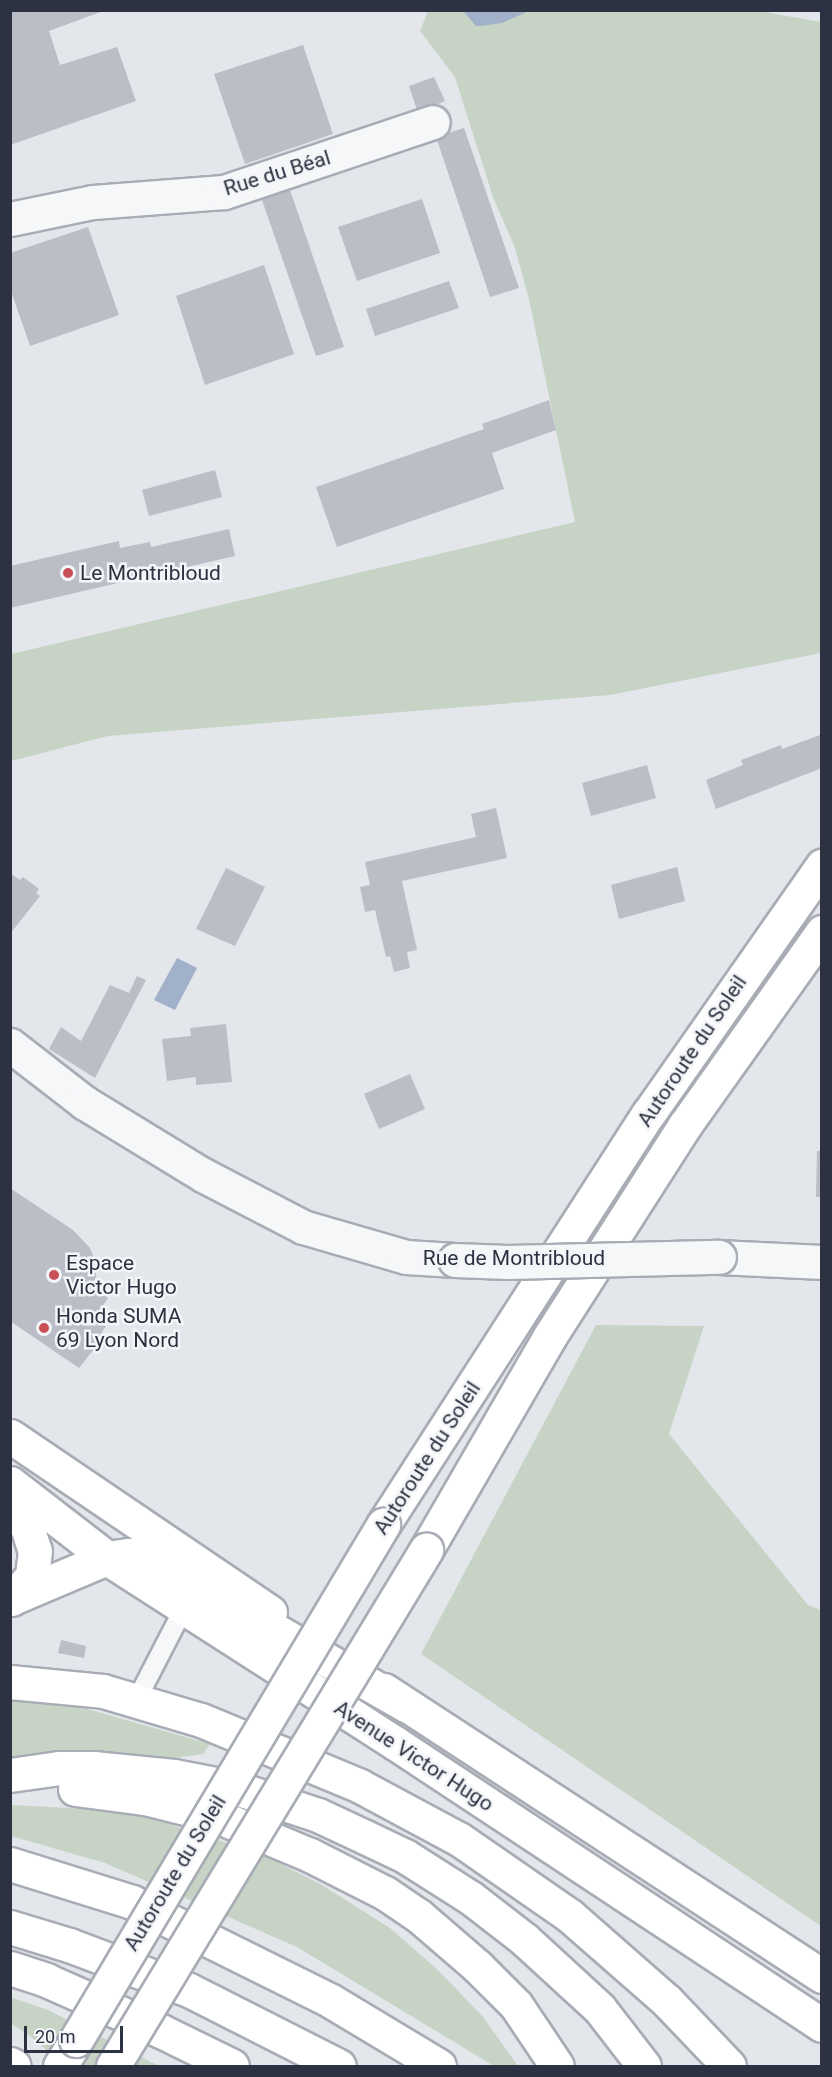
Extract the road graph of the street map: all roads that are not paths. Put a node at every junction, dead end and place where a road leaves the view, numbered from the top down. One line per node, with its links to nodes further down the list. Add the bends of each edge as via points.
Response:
1 (433, 122): 2 (street, Rue du Béal, via 224,192 93,202)
2 (10, 219)
3 (822, 866): 23 (main road, Autoroute du Soleil, bridge, via 649,1113 383,1525)
4 (822, 932): 24 (main road, Autoroute du Soleil, bridge, via 659,1165 550,1336 426,1550)
5 (10, 1045): 6 (street, Rue de Montribloud, bridge, via 86,1103 203,1175 303,1227 406,1257 508,1262 719,1257)
6 (822, 1262)
7 (10, 1436): 15 (main road, Avenue Victor Hugo)
8 (10, 1483): 10 (main road, Avenue Victor Hugo)
9 (10, 1505): 11 (main road, via 27,1527 35,1551 32,1576)
10 (107, 1558): 11 (main road); 12 (main road, Avenue Victor Hugo); 15 (main road, via 129,1555 156,1562)
11 (11, 1599)
12 (184, 1608): 14 (lane); 22 (main road, Avenue Victor Hugo)
13 (10, 1682): 14 (main road, via 103,1690)
14 (136, 1701): 30 (main road, via 201,1720 360,1786 459,1839 586,1929 666,2000)
15 (407, 1706): 21 (main road, Avenue Victor Hugo)
16 (10, 1775): 29 (main road, via 93,1768 174,1776 236,1788 318,1815 405,1856 462,1892 524,1939 600,2009)
17 (10, 1785): 28 (main road, via 97,1790 217,1816 310,1855 385,1893 419,1916 516,2005)
18 (10, 1864): 27 (main road, via 132,1902 331,2001)
19 (10, 1927): 26 (main road, via 189,1990)
20 (10, 1968): 25 (main road, via 151,2026)
21 (817, 1975)
22 (822, 2025)
23 (60, 2067)
24 (113, 2067)
25 (232, 2067)
26 (339, 2067)
27 (439, 2067)
28 (557, 2067)
29 (644, 2067)
30 (729, 2067)

